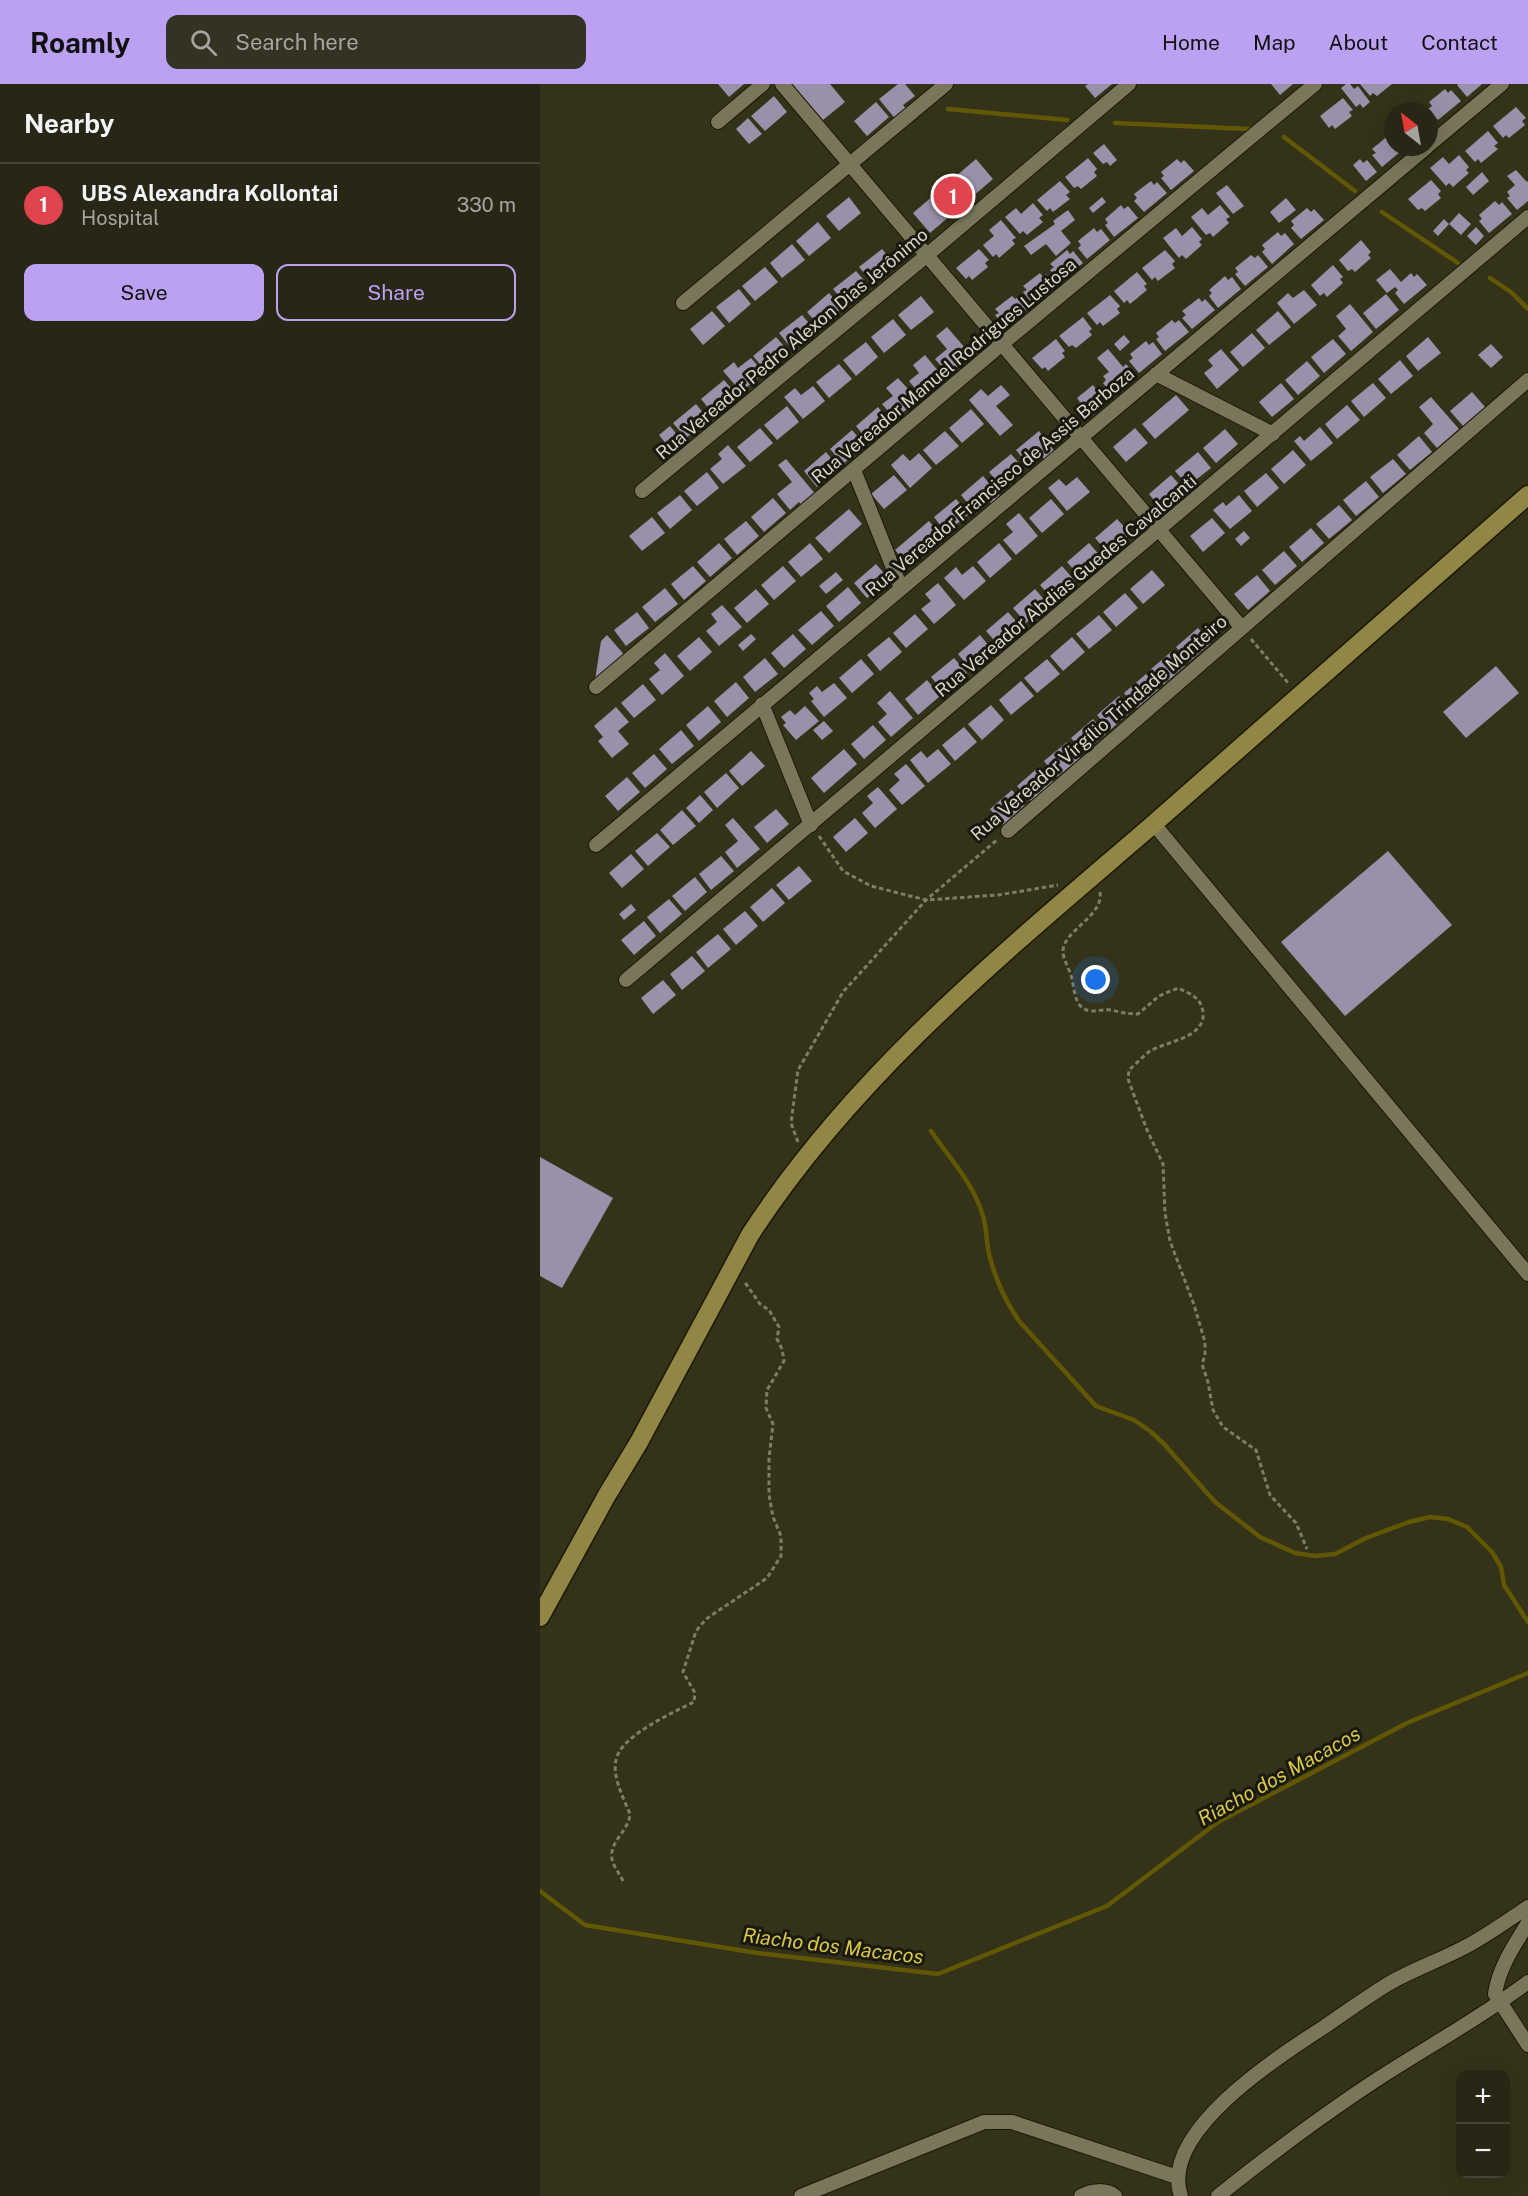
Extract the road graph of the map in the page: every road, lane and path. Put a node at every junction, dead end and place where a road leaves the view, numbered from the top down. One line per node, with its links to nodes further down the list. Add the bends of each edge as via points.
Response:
1 (763, 84): 7 (street)
2 (782, 84): 10 (street)
3 (1129, 84): 12 (street, Rua Vereador Pedro Alexon Dias Jerônimo)
4 (1316, 84): 14 (street, Rua Vereador Manuel Rodrigues Lustosa)
5 (1502, 84): 8 (street, Rua Vereador Francisco de Assis Barboza)
6 (938, 86): 10 (street)
7 (718, 122)
8 (1438, 138)
9 (1416, 156): 15 (street, Rua Vereador Francisco de Assis Barboza)
10 (849, 165): 12 (street); 13 (street)
11 (1528, 217): 17 (street, Rua Vereador Abdias Guedes Cavalcanti)
12 (926, 256): 14 (street); 20 (street, Rua Vereador Pedro Alexon Dias Jerônimo)
13 (683, 303)
14 (1002, 344): 18 (street); 19 (street, Rua Vereador Manuel Rodrigues Lustosa)
15 (1156, 374): 17 (street); 18 (street, Rua Vereador Francisco de Assis Barboza)
16 (1528, 380): 24 (street, Rua Vereador Virgílio Trindade Monteiro)
17 (1273, 434): 22 (street, Rua Vereador Abdias Guedes Cavalcanti)
18 (1081, 436): 22 (street); 23 (street, Rua Vereador Francisco de Assis Barboza)
19 (854, 470): 23 (street); 25 (street, Rua Vereador Manuel Rodrigues Lustosa)
20 (642, 491)
21 (1528, 495): 26 (main road)
22 (1160, 531): 24 (street); 29 (street, Rua Vereador Abdias Guedes Cavalcanti)
23 (901, 588): 27 (street, Rua Vereador Francisco de Assis Barboza)
24 (1242, 628): 26 (path); 30 (street, Rua Vereador Virgílio Trindade Monteiro)
25 (596, 687)
26 (1298, 695): 28 (main road)
27 (762, 704): 29 (street); 31 (street, Rua Vereador Francisco de Assis Barboza)
28 (1153, 823): 32 (main road); 37 (street)
29 (811, 825): 33 (path, via 843,871 871,886); 34 (street, Rua Vereador Abdias Guedes Cavalcanti)
30 (1008, 831): 33 (path, Rua Vereador Virgílio Trindade Monteiro)
31 (596, 845)
32 (1088, 880): 33 (path, via 998,895); 35 (main road, via 975,979 880,1072); 38 (path, via 1100,889 1101,899 1065,943 1063,952 1080,1007 1138,1014 1159,996 1178,988 1202,1004 1200,1026 1185,1037 1150,1051 1129,1070 1128,1079 1163,1164 1170,1241 1205,1342 1202,1364 1212,1410 1222,1427 1256,1450 1270,1495 1296,1523)
33 (927, 900): 35 (path, Rua Vereador Virgílio Trindade Monteiro, via 843,992 798,1070 791,1123)
34 (626, 981)
35 (805, 1161): 36 (main road, via 770,1205)
36 (731, 1270): 39 (main road); 40 (path, via 769,1310 779,1327 777,1339 784,1361 767,1390 766,1408 773,1424 769,1495 781,1536 781,1556 767,1578 705,1619 696,1631 683,1672 695,1693 694,1702 639,1732 616,1758 616,1773 630,1814 630,1822 613,1847 612,1859)
37 (1528, 1274)
38 (1307, 1549)
39 (540, 1617)
40 (623, 1881)
41 (1528, 1907): 46 (street, via 1473,1943 1389,1983 1242,2084 1195,2135)
42 (1528, 1923): 44 (street, via 1497,1979 1495,1994)
43 (1528, 1982): 44 (street)
44 (1499, 2004): 45 (street); 51 (street, via 1373,2082)
45 (1528, 2045)
46 (1177, 2177): 47 (street, via 1012,2122 984,2122); 50 (street)
47 (801, 2196)
48 (1081, 2196): 49 (street, via 1099,2191)
49 (1115, 2196)
50 (1181, 2196)
51 (1218, 2196)

